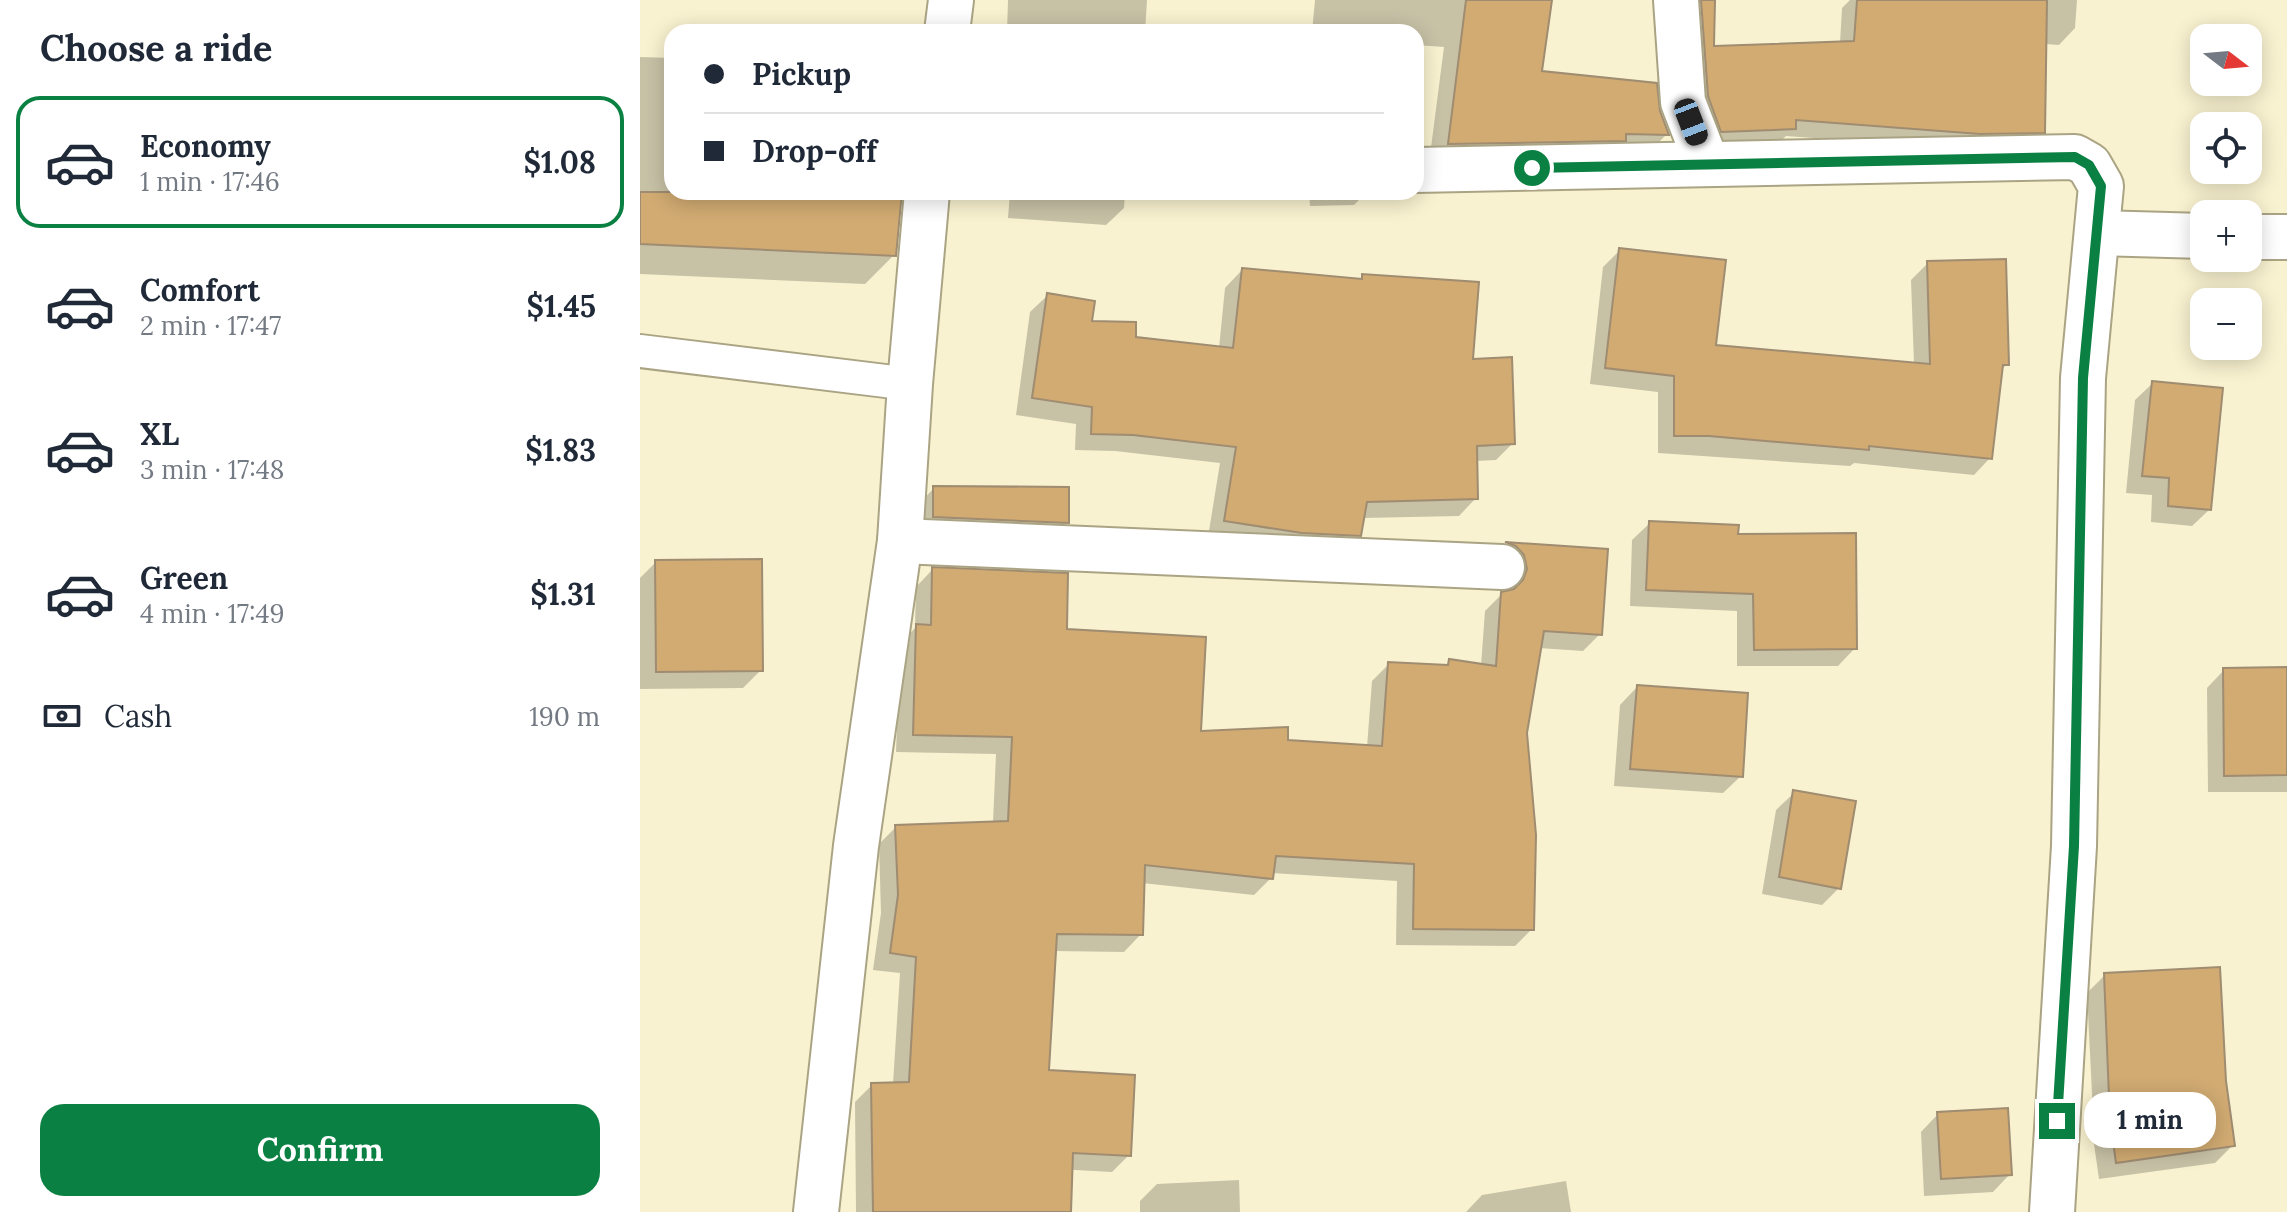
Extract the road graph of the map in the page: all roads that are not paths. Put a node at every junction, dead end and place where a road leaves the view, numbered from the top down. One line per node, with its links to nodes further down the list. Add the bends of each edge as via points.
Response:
1 (951, 0): 3 (street)
2 (1676, 0): 4 (street, via 1683,102)
3 (948, 24)
4 (1707, 164): 5 (street); 7 (street, via 2075,157 2089,165 2101,186)
5 (1424, 170)
6 (926, 200): 12 (street)
7 (2097, 233): 8 (street); 16 (street, via 2083,378 2074,846)
8 (2190, 236)
9 (2262, 237): 10 (street)
10 (2287, 237)
11 (640, 351): 12 (lane)
12 (910, 384): 13 (street)
13 (900, 541): 14 (street); 15 (street, via 856,846)
14 (1502, 567)
15 (816, 1212)
16 (2052, 1212)

